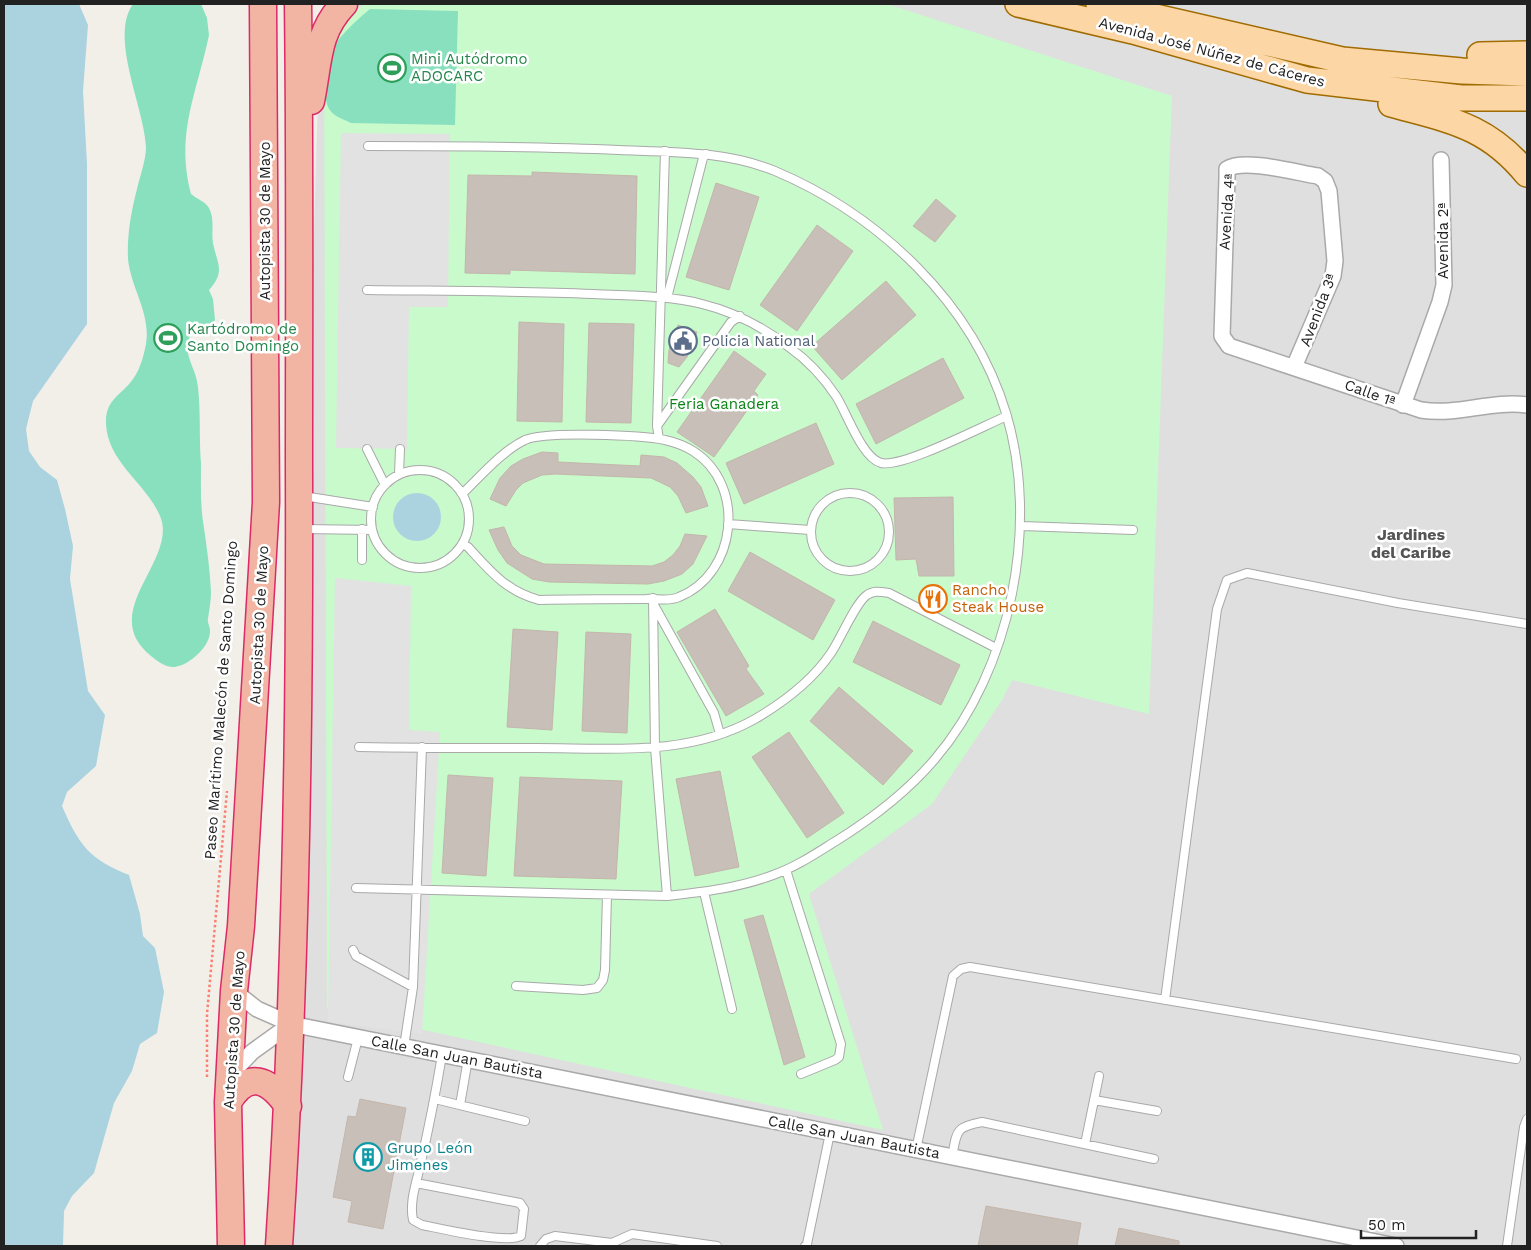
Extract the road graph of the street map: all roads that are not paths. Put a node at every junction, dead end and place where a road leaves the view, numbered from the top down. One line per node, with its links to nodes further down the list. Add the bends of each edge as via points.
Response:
1 (264, 4): 60 (highway, Autopista 30 de Mayo, via 266,502 241,926)
2 (298, 4): 14 (highway)
3 (344, 4): 14 (highway, via 320,42)
4 (1018, 4): 9 (main road, Avenida José Núñez de Cáceres, via 1133,31)
5 (1099, 4): 6 (main road, Avenida José Núñez de Cáceres)
6 (1308, 52): 7 (main road); 8 (main road, Avenida José Núñez de Cáceres, via 1342,60 1462,71)
7 (1527, 54)
8 (1527, 73)
9 (1307, 80): 10 (main road, Avenida José Núñez de Cáceres, via 1461,98); 16 (main road, via 1483,132)
10 (1527, 98)
11 (368, 146): 12 (lane, via 518,146)
12 (665, 151): 13 (lane); 19 (lane)
13 (706, 154): 19 (lane, via 702,158); 25 (lane, via 738,159 800,183 836,203 898,250 944,297 969,331 990,370)
14 (300, 155): 33 (highway)
15 (1442, 160): 23 (street, Avenida 2ª, via 1444,285)
16 (1527, 174)
17 (1329, 191): 21 (street, Avenida 4ª, via 1325,181 1318,176 1245,164 1227,169); 22 (street, Avenida 3ª, via 1335,249 1333,276)
18 (367, 290): 19 (lane, via 493,290)
19 (664, 298): 20 (lane, via 701,304); 26 (lane)
20 (740, 316): 25 (lane, via 792,348 821,377 849,418 869,457 880,462 902,461); 26 (lane, via 730,322)
21 (1222, 336): 22 (street, Calle 1ª, via 1229,346)
22 (1294, 368): 23 (street, Calle 1ª)
23 (1403, 405): 24 (street, Calle 1ª, via 1435,413 1509,404)
24 (1527, 405)
25 (1007, 416): 36 (lane, via 1015,450)
26 (657, 426): 27 (lane)
27 (659, 439): 32 (lane, via 538,436 517,445); 35 (lane, via 693,451 713,470 725,493 729,508)
28 (367, 449): 31 (lane)
29 (400, 449): 30 (lane)
30 (400, 474): 31 (lane); 32 (lane, via 417,470 435,472 451,480)
31 (384, 485): 34 (lane)
32 (462, 494): 42 (lane, via 469,519)
33 (299, 496): 34 (lane); 37 (highway)
34 (373, 507): 39 (lane)
35 (728, 524): 40 (lane); 44 (lane, via 721,555 703,582 678,598)
36 (1022, 526): 41 (lane); 46 (lane, via 1012,599)
37 (299, 529): 38 (lane); 63 (highway)
38 (362, 530): 39 (lane); 43 (lane)
39 (372, 530): 42 (lane, via 387,555 415,568 437,565)
40 (810, 530): 40 (lane, via 821,505 832,497 859,493 881,508 888,520 890,533 884,551 872,565 848,572 825,563 814,548)
41 (1133, 530)
42 (462, 544): 44 (lane, via 499,581 540,600)
43 (362, 560)
44 (653, 601): 47 (lane, via 714,713); 50 (lane)
45 (1527, 624): 61 (lane, via 1247,573 1227,580 1218,609)
46 (996, 648): 47 (lane, via 889,593 877,591 867,595 830,654 797,690 754,719); 51 (lane, via 956,732 915,781 859,827)
47 (720, 734): 50 (lane, via 686,744)
48 (358, 747): 49 (lane)
49 (422, 747): 50 (lane); 53 (lane)
50 (655, 748): 56 (lane)
51 (786, 870): 54 (lane); 69 (lane, via 841,1044 835,1060)
52 (356, 888): 53 (lane)
53 (417, 889): 55 (lane); 59 (lane)
54 (704, 892): 56 (lane); 62 (lane)
55 (607, 895): 56 (lane); 58 (lane, via 605,970 597,988)
56 (667, 896)
57 (353, 950): 59 (lane, via 356,956)
58 (516, 986)
59 (413, 987): 65 (lane)
60 (234, 991): 63 (street, Calle San Juan Bautista, via 257,1009); 72 (highway, Autopista 30 de Mayo)
61 (1165, 1000): 68 (lane); 83 (lane, via 970,967 961,969 953,976)
62 (732, 1009)
63 (302, 1026): 64 (street, Calle San Juan Bautista); 72 (street, via 252,1052); 77 (highway)
64 (358, 1038): 65 (street, Calle San Juan Bautista); 71 (lane)
65 (404, 1047): 66 (street, Calle San Juan Bautista)
66 (442, 1055): 67 (street, Calle San Juan Bautista); 73 (lane)
67 (468, 1059): 76 (lane); 81 (street, Calle San Juan Bautista)
68 (1516, 1059)
69 (800, 1074)
70 (1099, 1076): 74 (lane)
71 (348, 1077)
72 (219, 1078): 75 (highway, Autopista 30 de Mayo)
73 (435, 1099): 76 (lane); 86 (lane)
74 (1094, 1100): 78 (lane); 82 (lane)
75 (228, 1102): 77 (highway, via 242,1085 259,1081 269,1084); 87 (highway, Autopista 30 de Mayo)
76 (460, 1105): 80 (lane)
77 (288, 1106): 88 (highway)
78 (1156, 1111)
79 (1527, 1119): 93 (lane)
80 (525, 1121)
81 (830, 1133): 83 (street, Calle San Juan Bautista); 91 (lane)
82 (1085, 1144): 84 (lane, via 982,1122 961,1126); 85 (lane)
83 (916, 1150): 84 (street, Calle San Juan Bautista)
84 (952, 1157): 92 (street, Calle San Juan Bautista)
85 (1154, 1159)
86 (416, 1183): 86 (lane, via 520,1203 524,1210 521,1236 500,1238 422,1225 413,1220)
87 (232, 1246)
88 (279, 1246)
89 (540, 1246): 90 (lane, via 555,1236 612,1242 632,1234)
90 (717, 1246)
91 (804, 1246)
92 (1396, 1246)
93 (1506, 1246)

